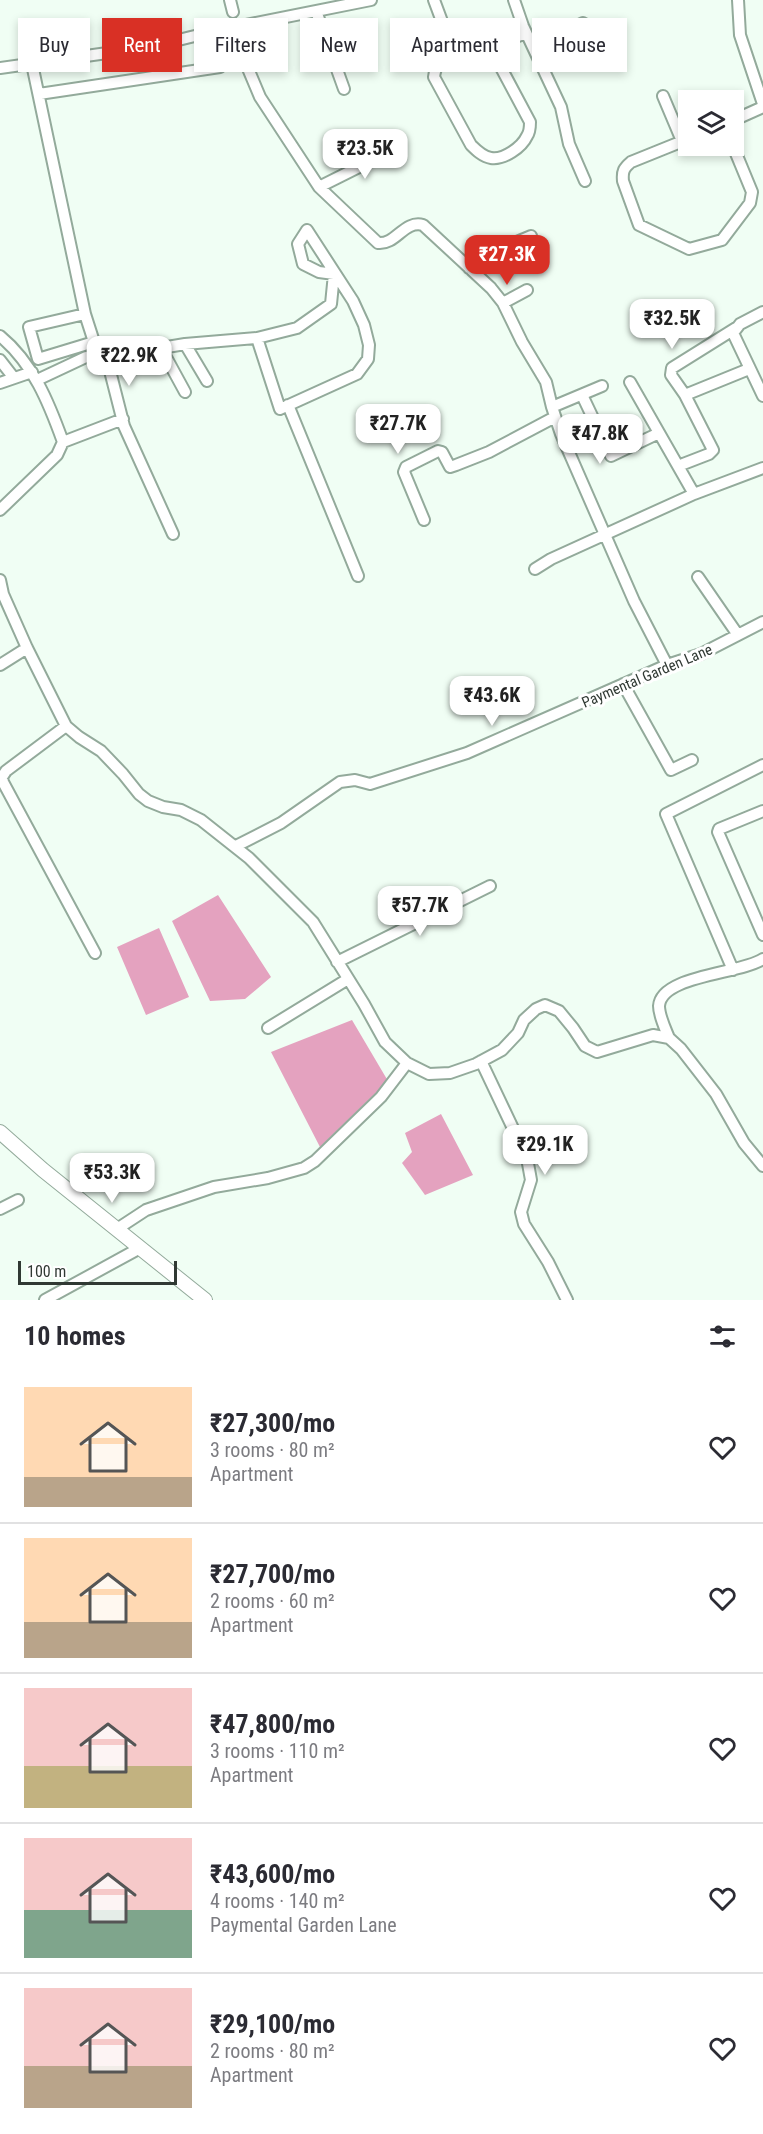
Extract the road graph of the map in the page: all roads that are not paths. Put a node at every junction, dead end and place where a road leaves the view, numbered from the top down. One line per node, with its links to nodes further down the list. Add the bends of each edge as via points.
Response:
1 (230, 0): 7 (street)
2 (370, 0): 6 (street)
3 (434, 0): 9 (street)
4 (514, 0): 10 (street)
5 (738, 0): 24 (street, via 740,35)
6 (316, 10): 8 (street); 23 (street)
7 (233, 12)
8 (278, 18)
9 (441, 18)
10 (526, 33): 11 (street); 13 (street)
11 (520, 35)
12 (194, 36): 14 (street)
13 (532, 45)
14 (90, 56)
15 (18, 66): 16 (street)
16 (0, 68)
17 (194, 71): 25 (street)
18 (34, 72): 25 (street)
19 (249, 72): 34 (street, via 260,97)
20 (434, 72): 21 (street, via 471,145 491,158 505,156 529,134 530,122)
21 (503, 72)
22 (545, 72): 33 (street, via 561,107 569,144)
23 (344, 89)
24 (761, 90): 27 (street)
25 (39, 94): 40 (street)
26 (663, 96): 29 (street)
27 (763, 106): 28 (street)
28 (744, 115)
29 (678, 126)
30 (678, 143): 32 (street, via 631,162 624,169 622,181 639,225 689,249 722,240 750,203 752,192)
31 (397, 144): 34 (street)
32 (736, 156)
33 (585, 181)
34 (319, 187): 36 (street, via 378,243 388,243 410,226 423,225)
35 (531, 236): 36 (street)
36 (469, 268): 38 (street)
37 (527, 290): 38 (street)
38 (503, 303): 62 (street, via 546,382)
39 (763, 312): 41 (street)
40 (85, 314): 44 (street); 44 (street, via 29,327 38,359)
41 (736, 328): 50 (street, via 733,333); 58 (street, via 672,368 671,375)
42 (0, 336): 51 (street, via 16,349)
43 (257, 338): 45 (street); 61 (street, via 280,409); 61 (street, via 297,328 331,304 334,274 353,301 364,325 368,359 357,374)
44 (94, 342): 46 (street, via 114,356)
45 (185, 344): 46 (street); 53 (street)
46 (161, 348): 57 (street)
47 (86, 357): 51 (street)
48 (0, 360): 52 (street)
49 (108, 363): 63 (street)
50 (749, 369): 58 (street); 60 (street)
51 (34, 376): 52 (street); 65 (street)
52 (14, 378): 55 (street)
53 (207, 381)
54 (630, 382): 64 (street)
55 (0, 383)
56 (602, 386): 59 (street)
57 (185, 392)
58 (685, 394): 66 (street, via 713,450)
59 (582, 395): 62 (street); 64 (street, via 611,456)
60 (763, 396)
61 (288, 405): 74 (street)
62 (554, 412): 70 (street, via 489,452 456,465 450,467 438,451 406,467 404,472); 72 (street)
63 (123, 419): 65 (street); 71 (street)
64 (658, 432): 66 (street)
65 (63, 442): 69 (street, via 57,455)
66 (678, 466): 68 (street)
67 (763, 468): 68 (street)
68 (694, 494): 72 (street)
69 (0, 510)
70 (424, 520)
71 (173, 534)
72 (606, 535): 73 (street); 81 (street)
73 (535, 569)
74 (358, 576)
75 (698, 577): 78 (street)
76 (0, 580): 79 (street)
77 (763, 622): 78 (street, Paymental Garden Lane)
78 (738, 635): 81 (street, Paymental Garden Lane, via 701,654)
79 (27, 648): 80 (street); 83 (street)
80 (0, 665)
81 (667, 665): 82 (street, Paymental Garden Lane)
82 (623, 684): 84 (street, via 671,770); 87 (street, Paymental Garden Lane, via 467,753 370,784 340,782 281,823)
83 (66, 726): 87 (street, via 102,751 148,801 201,820); 90 (street, via 2,777)
84 (692, 760)
85 (763, 765): 93 (street, via 666,814)
86 (763, 811): 89 (street, via 718,832)
87 (236, 846): 91 (street, via 313,922)
88 (490, 886): 91 (street)
89 (763, 934)
90 (95, 954)
91 (337, 962): 94 (street)
92 (762, 963): 93 (street)
93 (733, 970): 96 (street, via 681,983 663,996 660,1015)
94 (348, 979): 95 (street); 98 (street, via 385,1042)
95 (268, 1028)
96 (669, 1038): 97 (street, via 653,1035 597,1052 585,1046 559,1011 545,1005 524,1020 502,1050); 100 (street, via 716,1094 744,1143)
97 (482, 1061): 98 (street, via 450,1073 429,1074); 107 (street, via 529,1165 531,1180 521,1212 524,1224)
98 (407, 1063): 103 (street, via 381,1097 304,1168 214,1187 147,1210)
99 (0, 1131): 103 (main road)
100 (763, 1166)
101 (18, 1200): 102 (street)
102 (0, 1209)
103 (117, 1229): 104 (main road)
104 (140, 1248): 105 (street); 106 (main road)
105 (45, 1300)
106 (205, 1300)
107 (567, 1300)

